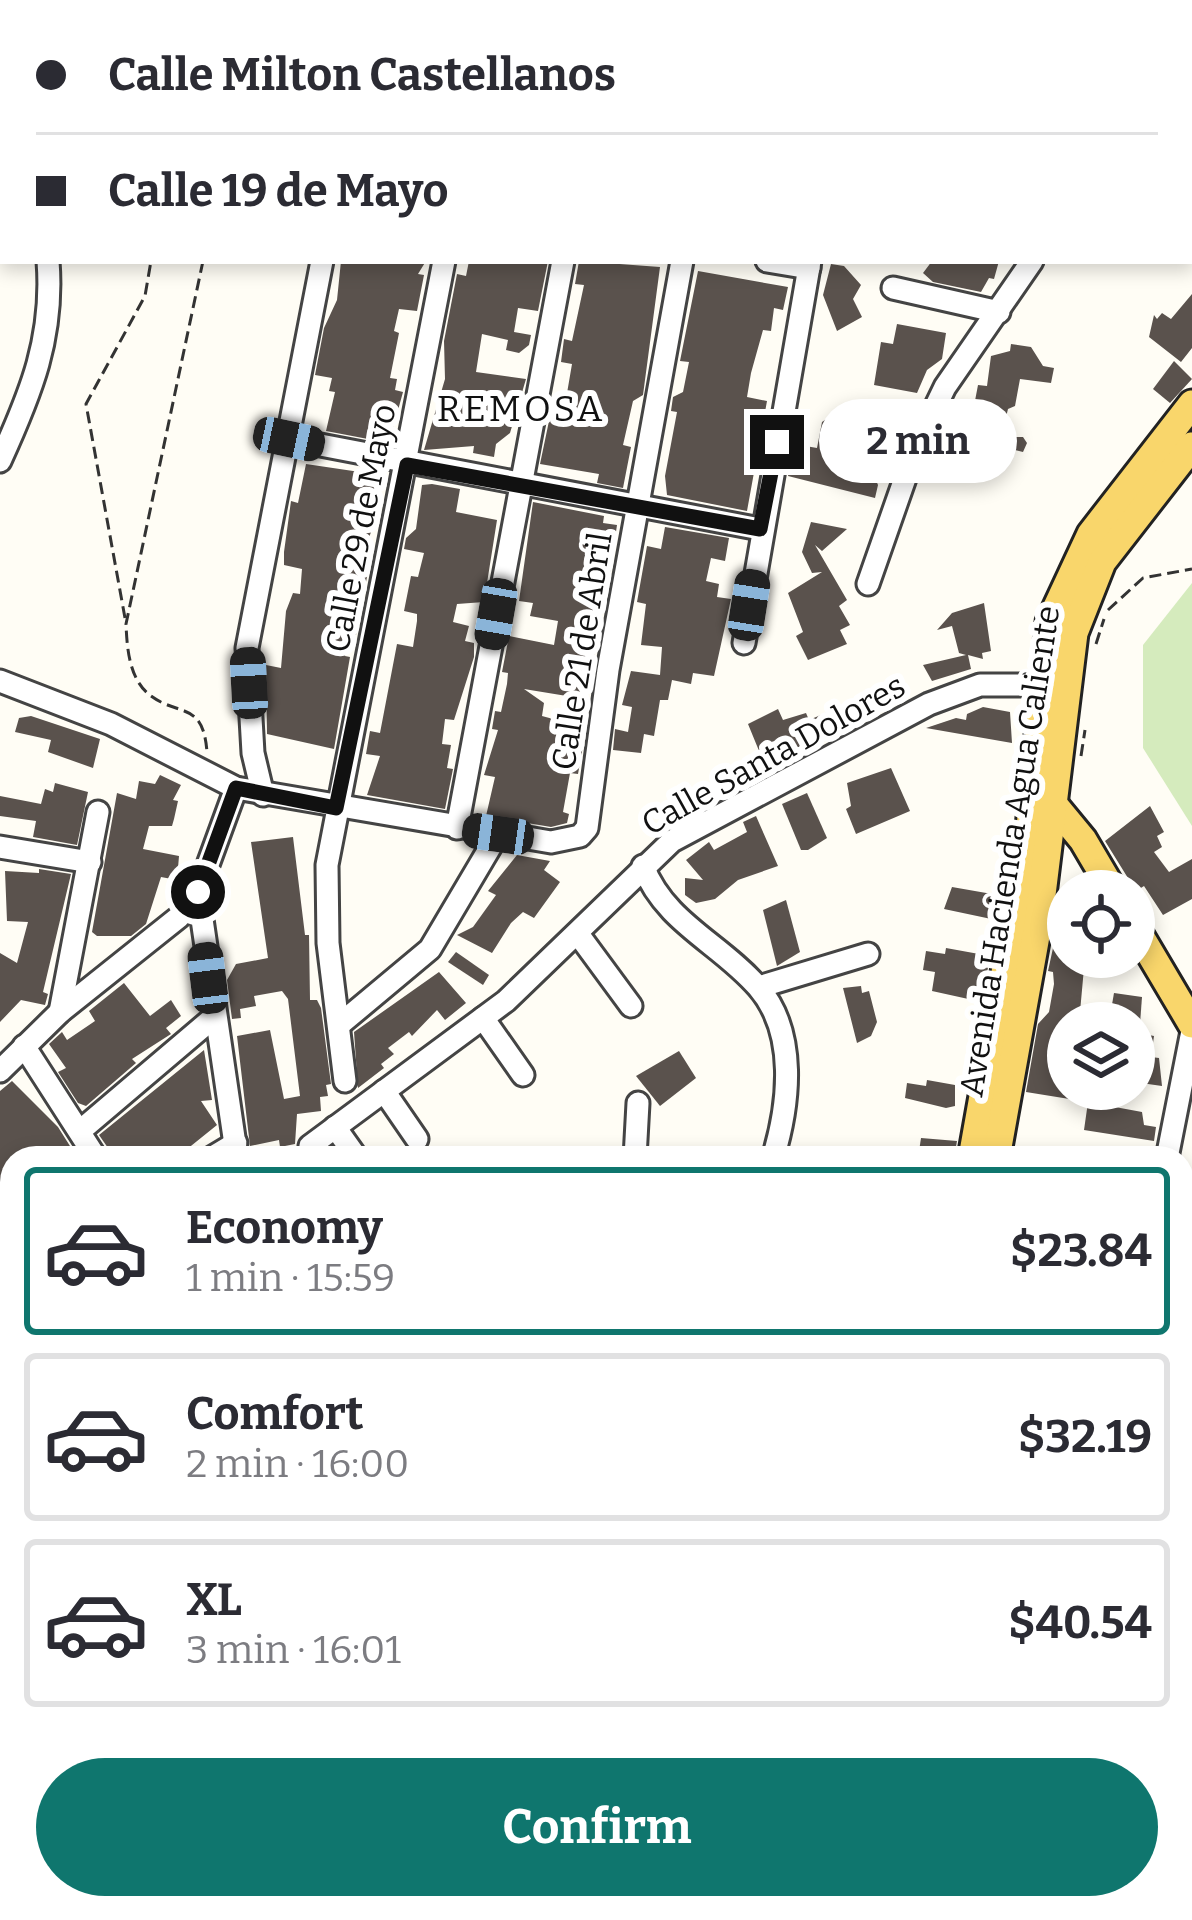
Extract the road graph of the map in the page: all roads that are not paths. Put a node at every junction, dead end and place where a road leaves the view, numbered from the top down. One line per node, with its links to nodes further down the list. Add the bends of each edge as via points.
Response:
1 (48, 264): 13 (street, via 46,343)
2 (321, 264): 11 (street)
3 (444, 264): 14 (street, Calle 29 de Mayo)
4 (561, 264): 15 (street)
5 (681, 264): 16 (street, Calle 21 de Abril)
6 (809, 264): 17 (street)
7 (1029, 264): 9 (street)
8 (893, 288): 9 (street)
9 (999, 312): 18 (street, via 945,386)
10 (1192, 404): 21 (main road, Avenida Hacienda Agua Caliente, via 1074,561 1050,622)
11 (289, 439): 14 (street); 24 (street, via 247,648)
12 (1192, 446): 21 (main road, Avenida Hacienda Agua Caliente, via 1102,562)
13 (0, 461)
14 (407, 465): 15 (street); 25 (street, Calle 29 de Mayo)
15 (520, 485): 16 (street); 27 (street)
16 (639, 504): 17 (street); 28 (street, Calle 21 de Abril, via 587,828 550,842)
17 (760, 529): 19 (street)
18 (868, 584)
19 (744, 643)
20 (0, 681): 22 (street, via 111,724)
21 (1053, 684): 23 (main road, Avenida Hacienda Agua Caliente); 31 (street, Calle Santa Dolores, via 980,685 928,704 672,841)
22 (236, 788): 24 (street); 33 (street)
23 (1049, 794): 32 (main road); 59 (main road, Avenida Hacienda Agua Caliente); 60 (main road, Avenida Hacienda Agua Caliente)
24 (263, 795): 25 (street)
25 (336, 808): 27 (street); 42 (street, Calle 29 de Mayo, via 327,865)
26 (98, 812): 30 (street)
27 (457, 828): 28 (street)
28 (498, 834): 42 (street, via 430,949)
29 (0, 847): 30 (street)
30 (90, 862): 39 (street)
31 (643, 866): 34 (street); 37 (street, Calle Santa Dolores, via 669,911)
32 (1100, 870)
33 (198, 892): 39 (street, via 158,937); 40 (street)
34 (578, 934): 38 (street); 41 (street)
35 (868, 954): 37 (street)
36 (1155, 963): 43 (main road)
37 (759, 987): 58 (street, Calle Santa Dolores, via 784,1047 784,1123)
38 (631, 1006)
39 (60, 1012): 44 (street)
40 (213, 1018): 51 (street); 54 (street)
41 (483, 1018): 46 (street); 48 (street)
42 (339, 1025): 47 (street, Calle 29 de Mayo)
43 (1192, 1027): 61 (street)
44 (24, 1046): 45 (street); 51 (street)
45 (0, 1070)
46 (523, 1076)
47 (345, 1081)
48 (384, 1091): 50 (street); 52 (street)
49 (638, 1103): 57 (street)
50 (335, 1127): 55 (street); 56 (street)
51 (80, 1131): 53 (street)
52 (417, 1139)
53 (89, 1146)
54 (235, 1146)
55 (310, 1146)
56 (349, 1146)
57 (636, 1146)
58 (776, 1146)
59 (975, 1146)
60 (998, 1146)
61 (1169, 1146)

